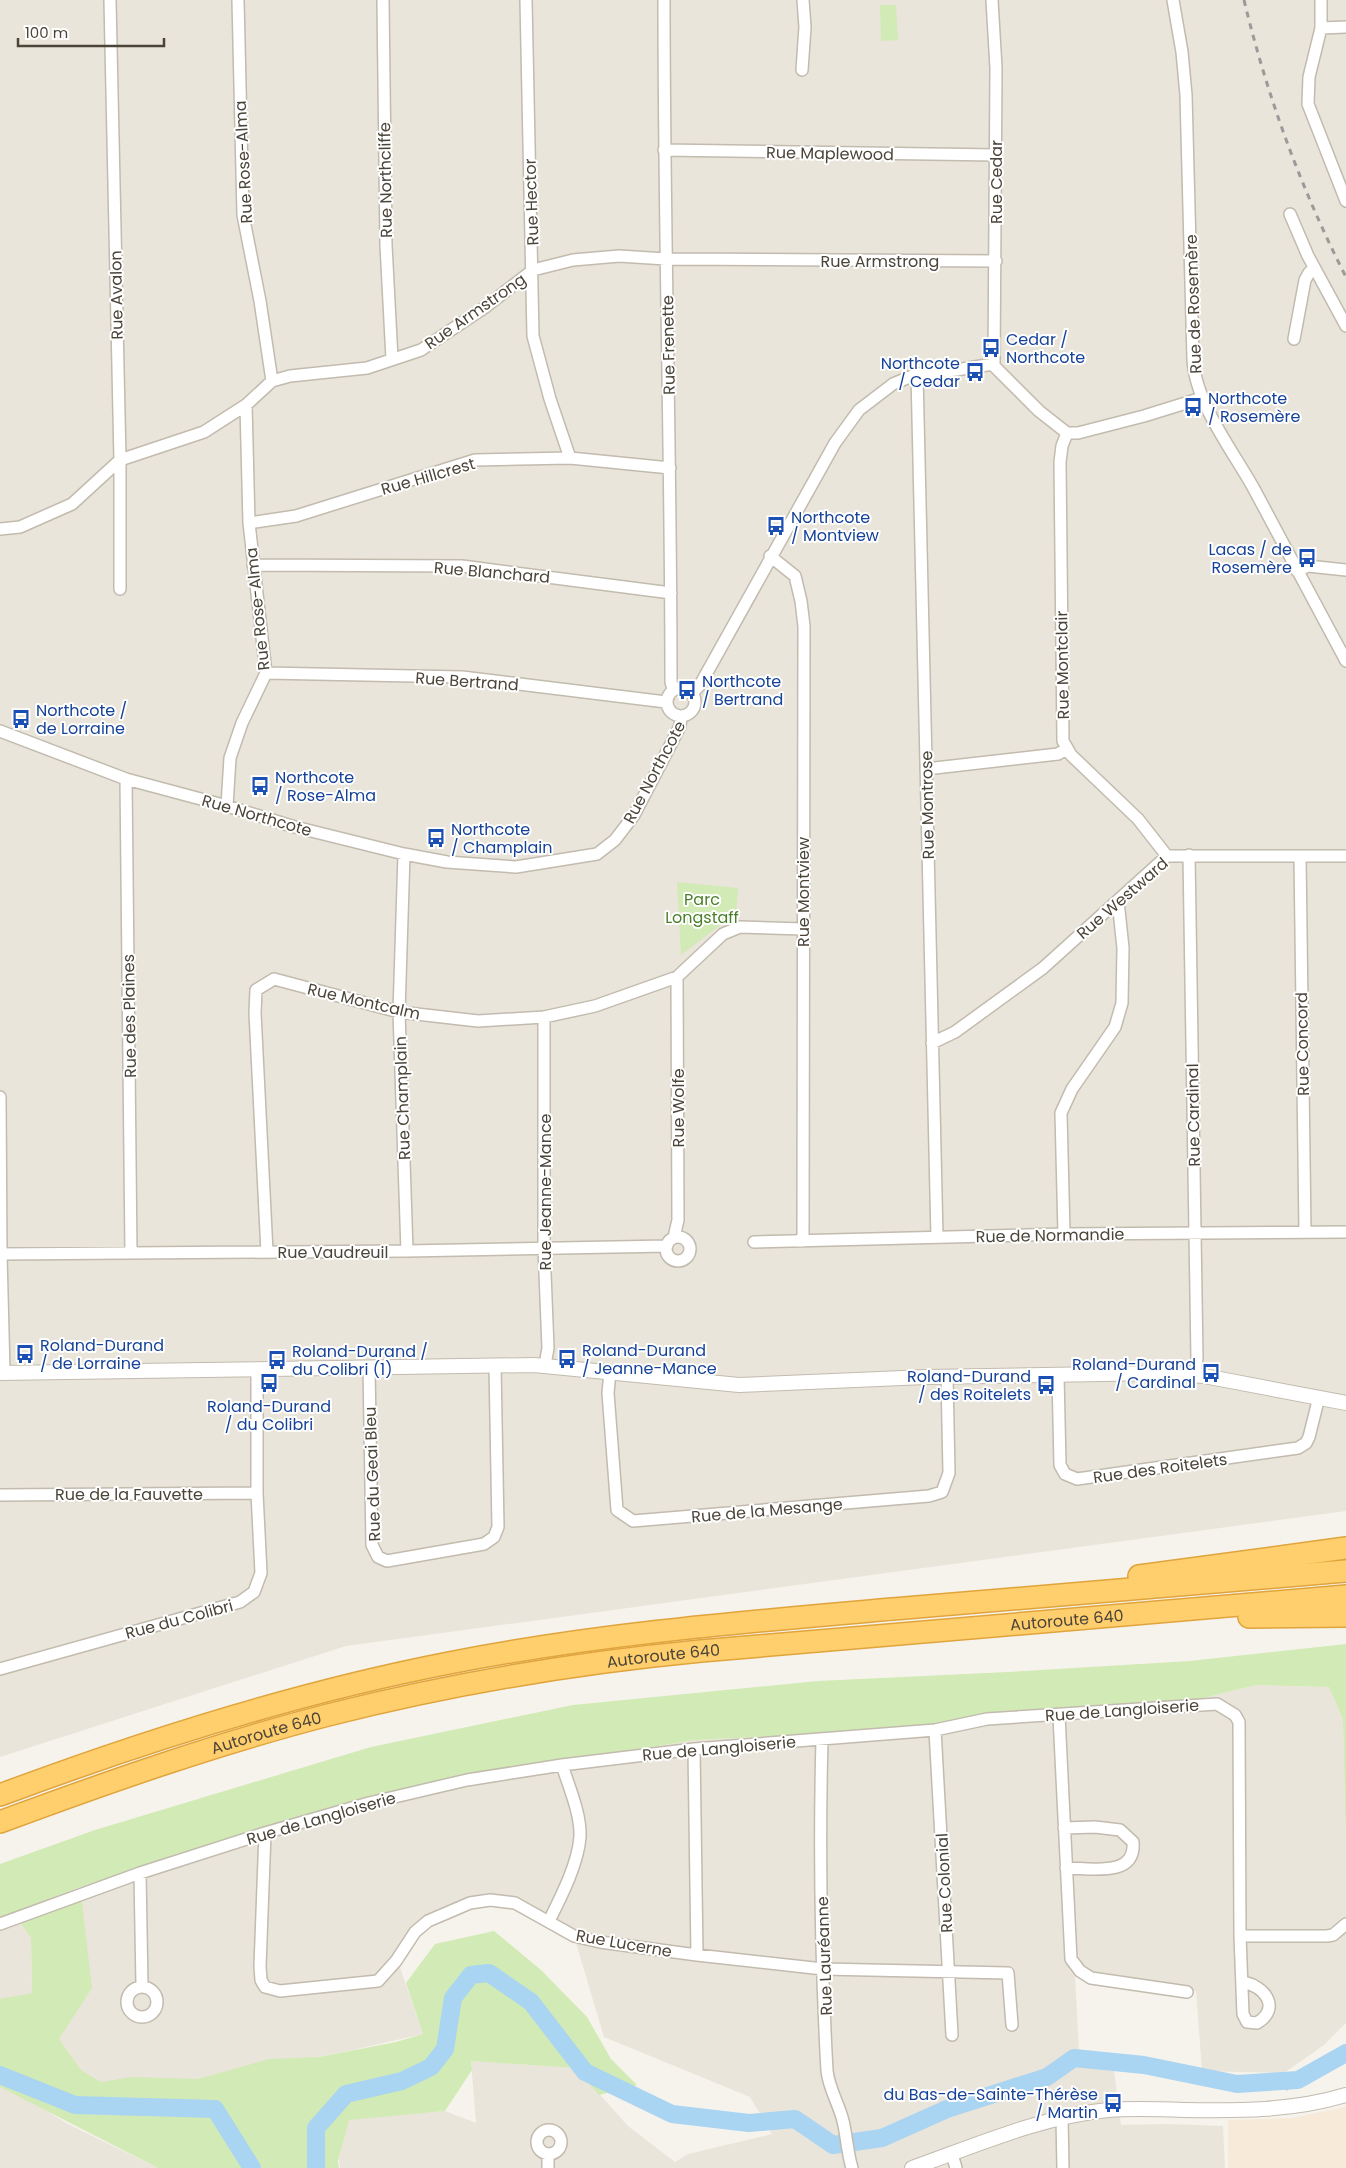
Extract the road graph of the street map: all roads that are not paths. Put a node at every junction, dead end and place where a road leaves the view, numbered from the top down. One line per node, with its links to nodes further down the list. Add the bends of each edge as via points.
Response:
1 (110, 0): 31 (street, Rue Avalon)
2 (238, 0): 26 (street, Rue Rose-Alma, via 243,215)
3 (384, 0): 23 (street, Rue Northcliffe, via 386,245)
4 (526, 0): 20 (street, Rue Hector)
5 (664, 0): 13 (street, Rue Frenette)
6 (803, 0): 12 (street)
7 (992, 0): 14 (street, Rue Cedar, via 996,50)
8 (1173, 0): 27 (street, Rue de Rosemère, via 1186,95 1193,367)
9 (1322, 0): 11 (street)
10 (1346, 27): 11 (street)
11 (1321, 28): 15 (street, via 1309,77 1308,104)
12 (802, 70)
13 (664, 150): 14 (street, Rue Maplewood); 17 (street, Rue Frenette)
14 (996, 155): 18 (street, Rue Cedar)
15 (1346, 201)
16 (1290, 214): 19 (street)
17 (666, 259): 18 (street, Rue Armstrong); 20 (street, Rue Armstrong, via 619,256 573,260); 32 (street, Rue Frenette)
18 (996, 261): 24 (street, Rue Cedar)
19 (1314, 268): 21 (street); 22 (street, via 1305,280)
20 (533, 270): 23 (street, Rue Armstrong, via 421,350); 30 (street, Rue Hector, via 533,336)
21 (1346, 326)
22 (1294, 339)
23 (392, 359): 26 (street, Rue Armstrong, via 367,368 290,376)
24 (993, 364): 25 (street, Rue Northcote); 29 (street)
25 (917, 374): 35 (street, Rue Northcote, via 893,384 859,410 835,443); 49 (street, Rue Montrose)
26 (272, 381): 28 (street, Rue Armstrong)
27 (1202, 398): 29 (street, via 1144,416); 38 (street, Rue de Rosemère)
28 (246, 405): 31 (street, Rue Armstrong, via 204,432); 33 (street, Rue Rose-Alma)
29 (1067, 433): 48 (street, Rue Montclair, via 1060,462 1062,737)
30 (570, 458): 32 (street, Rue Hillcrest); 33 (street, Rue Hillcrest, via 476,460 296,516)
31 (120, 460): 34 (street, Rue Armstrong, via 72,504 20,526); 39 (street, Rue Avalon)
32 (670, 468): 40 (street, Rue Frenette)
33 (249, 523): 36 (street, Rue Rose-Alma)
34 (0, 529)
35 (770, 556): 44 (street, Rue Northcote, via 700,685); 58 (street, Rue Montview, via 795,576 802,601)
36 (253, 565): 40 (street, Rue Blanchard, via 462,566); 42 (street, Rue Rose-Alma)
37 (1346, 570): 38 (street, via 1308,566)
38 (1298, 571): 41 (street, Rue de Rosemère)
39 (120, 589)
40 (671, 593): 43 (street, Rue Frenette)
41 (1346, 661)
42 (266, 673): 45 (street, Rue Bertrand, via 462,677); 51 (street, Rue Rose-Alma, via 242,723 230,758)
43 (673, 689): 44 (street, via 683,688); 45 (street)
44 (692, 693): 46 (street, Rue Northcote, via 694,708)
45 (666, 702): 46 (street, via 674,715)
46 (681, 716): 52 (street, Rue Northcote, via 680,726 634,815 615,840 597,854 516,867 447,862)
47 (0, 731): 50 (street, Rue Northcote)
48 (1066, 749): 49 (street, via 1058,754); 54 (street, via 1138,819)
49 (926, 769): 62 (street, Rue Montrose)
50 (126, 779): 51 (street, Rue Northcote); 75 (street, Rue des Plaines)
51 (227, 806): 52 (street, Rue Northcote)
52 (404, 854): 60 (street, Rue Champlain)
53 (1189, 855): 54 (street, Rue Westward); 55 (street, Rue Westward); 64 (street, Rue Cardinal)
54 (1167, 856): 57 (street, Rue Westward)
55 (1300, 856): 56 (street, Rue Westward); 65 (street, Rue Concord)
56 (1346, 856)
57 (1118, 901): 62 (street, Rue Westward, via 1043,968 955,1032); 67 (street, via 1123,948 1122,1004 1115,1027 1072,1089 1061,1113)
58 (803, 929): 59 (street, Rue Montcalm, via 740,927 723,934); 69 (street, Rue Montview)
59 (677, 977): 61 (street, Rue Montcalm, via 595,1006); 70 (street, Rue Wolfe, via 678,1220)
60 (399, 1012): 61 (street, Rue Montcalm, via 478,1021); 73 (street, Rue Champlain); 74 (street, Rue Montcalm, via 274,979 256,990 254,1013)
61 (544, 1017): 72 (street, Rue Jeanne-Mance)
62 (932, 1043): 68 (street, Rue Montrose)
63 (0, 1097): 76 (street)
64 (1194, 1232): 65 (street, Rue de Normandie); 67 (street, Rue de Normandie); 84 (street, Rue Cardinal)
65 (1305, 1232): 66 (street, Rue de Normandie)
66 (1346, 1232)
67 (1064, 1234): 68 (street, Rue de Normandie)
68 (937, 1237): 69 (street, Rue de Normandie)
69 (803, 1241): 71 (street, Rue de Normandie)
70 (670, 1242): 72 (street, Rue Vaudreuil)
71 (754, 1242)
72 (544, 1248): 73 (street, Rue Vaudreuil); 77 (street, Rue Jeanne-Mance, via 548,1348)
73 (407, 1251): 74 (street, Rue Vaudreuil)
74 (268, 1252): 75 (street, Rue Vaudreuil)
75 (132, 1253): 76 (street, Rue Vaudreuil)
76 (0, 1254): 81 (street)
77 (545, 1365): 78 (street); 82 (street)
78 (495, 1366): 79 (street); 79 (street, Rue du Geai Bleu, via 498,1527 494,1537 484,1544 387,1561 378,1557 372,1545)
79 (369, 1367): 80 (street)
80 (257, 1369): 81 (street); 88 (street, Rue du Colibri)
81 (2, 1372)
82 (610, 1372): 85 (street, via 739,1385); 85 (street, Rue de la Mesange, via 608,1393 617,1510 633,1521 929,1496 942,1492 949,1473)
83 (1058, 1375): 84 (street); 85 (street); 86 (street, Rue des Roitelets, via 1060,1465 1066,1474 1077,1479 1295,1449 1309,1438)
84 (1195, 1375): 86 (street)
85 (947, 1377)
86 (1319, 1397): 87 (street)
87 (1346, 1403)
88 (257, 1494): 89 (street, Rue de la Fauvette); 96 (street, Rue du Colibri, via 261,1573 254,1592 240,1602)
89 (0, 1495)
90 (1346, 1548): 93 (highway)
91 (1346, 1571): 93 (highway, Autoroute 640)
92 (1346, 1596): 95 (highway, Autoroute 640)
93 (966, 1603): 102 (highway, Autoroute 640, via 665,1629 550,1644 433,1666 333,1688 226,1717)
94 (1346, 1616): 95 (highway)
95 (1081, 1618): 103 (highway, Autoroute 640, via 675,1654 478,1682 375,1704 248,1737 144,1770)
96 (0, 1669)
97 (1059, 1716): 98 (street, Rue de Langloiserie, via 987,1719); 104 (street); 111 (street, Rue de Langloiserie, via 1204,1704 1217,1704 1235,1715 1239,1722)
98 (935, 1730): 99 (street, Rue de Langloiserie); 114 (street, Rue Colonial)
99 (822, 1740): 100 (street, Rue de Langloiserie); 113 (street, Rue Lauréanne)
100 (694, 1748): 101 (street, Rue de Langloiserie); 112 (street)
101 (562, 1765): 105 (street, Rue de Langloiserie, via 468,1780); 108 (street, via 580,1837 564,1890)
102 (0, 1794)
103 (0, 1822)
104 (1064, 1828): 106 (street); 106 (street, via 1120,1830 1133,1842 1134,1852 1130,1860 1118,1868)
105 (265, 1833): 107 (street, Rue de Langloiserie); 108 (street, Rue Lucerne, via 260,1966 265,1987 280,1991 378,1981 415,1932 428,1921 470,1903 490,1900 515,1903)
106 (1066, 1868): 117 (street, via 1071,1959 1080,1971 1090,1978)
107 (140, 1873): 109 (street, Rue de Langloiserie); 116 (street)
108 (549, 1922): 112 (street, Rue Lucerne, via 574,1936)
109 (0, 1924)
110 (1346, 1924): 111 (street, via 1333,1935 1326,1936)
111 (1240, 1936): 115 (street, Rue de Langloiserie)
112 (697, 1956): 113 (street, Rue Lucerne)
113 (823, 1969): 114 (street, Rue Lucerne); 125 (street, Rue Lauréanne, via 828,2076 843,2120)
114 (950, 1972): 118 (street, Rue Lucerne, via 1008,1973); 119 (street, Rue Colonial)
115 (1242, 1982)
116 (142, 1987)
117 (1187, 1992)
118 (1012, 2025)
119 (952, 2035)
120 (1346, 2095): 121 (street, via 1280,2109 1117,2109)
121 (1062, 2118): 123 (street); 128 (street)
122 (548, 2154): 124 (street)
123 (952, 2154): 126 (street); 127 (street)
124 (548, 2168)
125 (852, 2168)
126 (912, 2168)
127 (956, 2168)
128 (1063, 2168)

